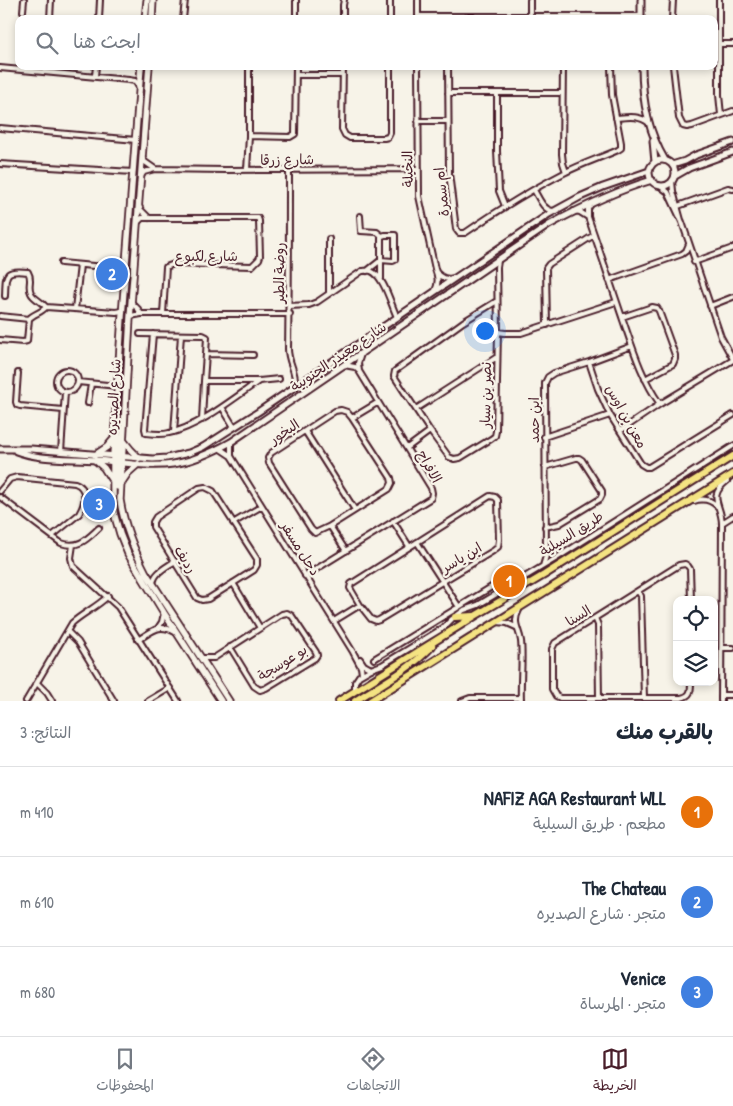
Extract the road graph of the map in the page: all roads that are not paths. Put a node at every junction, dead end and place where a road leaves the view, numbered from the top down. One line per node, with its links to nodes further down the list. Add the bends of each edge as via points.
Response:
1 (24, 0): 15 (street)
2 (51, 0): 16 (street)
3 (100, 0): 17 (street)
4 (147, 0): 18 (main road)
5 (153, 0): 19 (main road)
6 (184, 0): 20 (street)
7 (296, 0): 21 (street)
8 (344, 0): 22 (street)
9 (390, 0): 23 (street)
10 (418, 0): 24 (street)
11 (530, 0): 25 (street)
12 (641, 0): 26 (street)
13 (673, 0): 27 (street)
14 (719, 0): 28 (street)
15 (23, 11)
16 (50, 15)
17 (99, 15)
18 (145, 15)
19 (152, 15)
20 (183, 15)
21 (296, 15)
22 (343, 15)
23 (390, 15)
24 (418, 15)
25 (530, 15)
26 (641, 15)
27 (672, 15)
28 (720, 44): 29 (street); 57 (street)
29 (733, 44)
30 (0, 68): 31 (street)
31 (15, 68)
32 (52, 70): 49 (street)
33 (96, 70): 49 (street)
34 (141, 70): 46 (main road, شارع الصديره)
35 (149, 70): 69 (main road, شارع الصديره)
36 (249, 70): 65 (street)
37 (296, 70): 47 (street)
38 (343, 70): 48 (street)
39 (390, 70): 48 (street, via 390,133 384,138 345,136 342,129)
40 (418, 70): 60 (street, النخيلة)
41 (448, 70): 52 (street, ام سمرة)
42 (563, 70): 54 (street)
43 (611, 70): 59 (street, ام سمرة)
44 (642, 70): 55 (street)
45 (673, 70): 57 (street, via 683,126 692,126)
46 (141, 74): 50 (street); 51 (main road, شارع الصديره)
47 (296, 75): 48 (street); 65 (street, via 296,134 290,137)
48 (343, 75)
49 (96, 76): 50 (street)
50 (129, 80): 51 (street)
51 (140, 87): 66 (main road, شارع الصديره)
52 (448, 93): 53 (street); 61 (street, ام سمرة)
53 (497, 93): 54 (street); 90 (street, via 499,191)
54 (562, 93): 80 (street, via 562,154)
55 (645, 105): 58 (street, via 642,113); 62 (street)
56 (733, 111): 57 (street)
57 (721, 115)
58 (634, 117): 59 (street); 62 (street)
59 (616, 118): 80 (street, ام سمرة, via 620,148)
60 (418, 121): 61 (street); 76 (street, النخيلة)
61 (448, 121): 90 (street, ام سمرة, via 449,173 456,229 465,233)
62 (649, 123): 64 (street)
63 (0, 128): 66 (street)
64 (652, 134): 70 (street); 71 (street)
65 (249, 136): 77 (street)
66 (136, 140): 79 (main road, شارع الصديره)
67 (733, 142): 73 (street)
68 (733, 152): 82 (street, via 688,168)
69 (142, 157): 74 (street); 81 (main road, شارع الصديره)
70 (665, 160): 71 (street); 73 (street)
71 (655, 162): 78 (street)
72 (0, 164): 79 (street)
73 (672, 164): 82 (street)
74 (155, 169): 77 (street, شارع زرقا); 81 (street, شارع زرقا)
75 (289, 169): 76 (street, شارع زرقا); 77 (street, شارع زرقا); 125 (street, روضة الطير)
76 (418, 169): 111 (street, النخيلة, via 419,196)
77 (247, 170)
78 (649, 171): 83 (street); 92 (street, شارع معيذر الجنوبية, via 608,184)
79 (133, 172): 110 (main road, شارع الصديره)
80 (566, 172): 86 (street, ام سمرة)
81 (140, 176): 88 (main road, شارع الصديره)
82 (674, 178): 84 (street); 91 (street, via 673,191)
83 (652, 180): 84 (street); 87 (street, شارع معيذر الجنوبية)
84 (660, 186): 98 (street, via 668,192)
85 (733, 189): 91 (street)
86 (534, 190): 89 (street); 90 (street, ام سمرة)
87 (592, 203): 93 (street, شارع معيذر الجنوبية); 95 (street)
88 (138, 205): 96 (street); 99 (main road, شارع الصديره)
89 (543, 205): 92 (street); 97 (street, via 545,213)
90 (505, 206)
91 (678, 206): 98 (street)
92 (555, 211): 97 (street, شارع معيذر الجنوبية)
93 (574, 212): 95 (street); 106 (street, شارع معيذر الجنوبية)
94 (360, 216): 101 (street, via 361,231 377,232)
95 (588, 217): 100 (street)
96 (149, 218): 99 (street, شارع لكبوع, via 142,218); 131 (street, شارع لكبوع, via 258,218 260,224 260,256 252,266 166,266)
97 (542, 218): 115 (street, شارع معيذر الجنوبية)
98 (682, 222): 103 (street)
99 (137, 224): 123 (main road, شارع الصديره)
100 (594, 234): 117 (street); 138 (street, via 548,264)
101 (382, 236): 105 (street); 105 (street, via 395,235 396,257 392,261)
102 (328, 239): 119 (street)
103 (689, 244): 107 (street); 117 (street, via 682,254)
104 (733, 248): 107 (street)
105 (381, 260): 113 (street); 116 (street)
106 (498, 260): 112 (street, شارع معيذر الجنوبية); 114 (street, نصر بن سيار)
107 (694, 262): 126 (street)
108 (61, 263): 109 (street)
109 (80, 265): 110 (street); 128 (street)
110 (126, 269): 129 (main road, شارع الصديره)
111 (435, 269): 115 (street, via 442,278); 118 (street, النخيلة, via 438,280)
112 (486, 269): 114 (street); 147 (street, شارع معيذر الجنوبية)
113 (367, 271): 116 (street); 119 (street, via 362,271)
114 (497, 273): 122 (street, نصر بن سيار)
115 (456, 277): 118 (street, شارع معيذر الجنوبية)
116 (381, 279): 134 (street)
117 (609, 280): 124 (street)
118 (435, 291): 134 (street, شارع معيذر الجنوبية)
119 (330, 293): 125 (street, via 309,305)
120 (5, 296): 127 (street, via 8,273 28,272 31,294)
121 (733, 297): 126 (street)
122 (497, 301): 139 (street, نصر بن سيار); 169 (street, نصر بن سيار, via 395,371 394,376)
123 (131, 302): 130 (street); 136 (main road, شارع الصديره)
124 (616, 302): 135 (street); 138 (street)
125 (289, 306): 132 (street, روضة الطير)
126 (710, 306): 149 (street, via 720,337)
127 (46, 307): 128 (street); 137 (street)
128 (75, 309): 129 (street)
129 (120, 313): 162 (main road, شارع الصديره)
130 (141, 314): 131 (street); 136 (street)
131 (163, 314): 132 (street)
132 (290, 314): 154 (street, روضة الطير, via 289,357)
133 (0, 316): 137 (street)
134 (396, 317): 155 (street, شارع معيذر الجنوبية)
135 (622, 317): 144 (street); 157 (street, via 652,306 659,311 675,360)
136 (130, 318): 183 (main road, شارع الصديره)
137 (30, 319): 143 (street, via 27,340)
138 (547, 325): 139 (street, via 521,332)
139 (498, 332): 148 (street, نصر بن سيار)
140 (140, 334): 141 (street)
141 (153, 334): 142 (street); 180 (street, via 145,432)
142 (181, 335): 145 (street, via 205,336); 180 (street)
143 (0, 340)
144 (632, 346): 150 (street, ابن حمد); 157 (street)
145 (206, 354): 146 (street); 158 (street)
146 (253, 354)
147 (361, 354): 151 (street, شارع معيذر الجنوبية); 152 (street)
148 (497, 357): 169 (street); 178 (street, نصر بن سيار, via 495,436 454,459)
149 (733, 360): 167 (street)
150 (589, 362): 172 (street, معن بن اوس); 181 (street, ابن حمد, via 548,377 545,382)
151 (344, 365): 152 (street); 184 (street, شارع معيذر الجنوبية)
152 (359, 371): 165 (street, الافراح)
153 (18, 374): 170 (street, via 18,405)
154 (296, 375): 155 (street); 163 (street, روضة الطير)
155 (309, 376): 163 (street, شارع معيذر الجنوبية)
156 (279, 379): 159 (street)
157 (645, 379): 167 (street)
158 (204, 381): 159 (street); 175 (street)
159 (259, 381): 168 (street)
160 (78, 382): 161 (street); 164 (street, via 73,391); 164 (street, via 73,372 65,370 59,373 56,384)
161 (91, 384): 162 (street); 166 (street)
162 (117, 386): 171 (main road, شارع الصديره)
163 (295, 386): 176 (street, شارع معيذر الجنوبية)
164 (65, 392): 170 (street)
165 (378, 402): 174 (street); 187 (street, الافراح)
166 (88, 403)
167 (660, 404): 179 (street)
168 (222, 407): 175 (street); 176 (street)
169 (416, 409): 178 (street, نصر بن سيار)
170 (63, 410): 190 (street)
171 (116, 414): 182 (main road, شارع الصديره); 194 (main road)
172 (610, 415): 179 (street, معن بن اوس); 181 (street)
173 (733, 415): 179 (street, معن بن اوس, via 649,467 641,464)
174 (352, 418): 177 (street, البخور, via 347,412 334,411); 206 (street, via 392,483)
175 (202, 420): 180 (street)
176 (234, 428): 195 (street, شارع معيذر الجنوبية, via 190,453)
177 (304, 431): 206 (street); 211 (street, البخور, via 271,453 269,463 310,529 315,533)
178 (430, 431): 187 (street)
179 (620, 431)
180 (174, 432)
181 (544, 437): 196 (street, ابن حمد)
182 (114, 438): 193 (main road); 194 (main road, شارع الصديره)
183 (123, 440): 194 (main road, شارع الصديره); 195 (main road)
184 (231, 442): 186 (street, شارع معيذر الجنوبية); 191 (street)
185 (733, 446): 220 (street, طريق السيلية)
186 (219, 448): 191 (street, دحل مسفر); 195 (street, شارع معيذر الجنوبية, via 177,463 164,465)
187 (407, 448): 208 (street, الافراح, via 432,493 430,498)
188 (0, 449): 189 (street, شارع معيذر الجنوبية)
189 (13, 450): 190 (street, شارع معيذر الجنوبية); 193 (street, شارع معيذر الجنوبية, via 36,456)
190 (61, 452): 193 (street, شارع معيذر الجنوبية)
191 (231, 456): 204 (street, دحل مسفر)
192 (733, 456): 241 (main road, طريق السيلية)
193 (95, 457): 194 (street, شارع معيذر الجنوبية); 198 (main road)
194 (118, 459): 195 (street, شارع معيذر الجنوبية); 198 (main road, شارع الصديره); 199 (main road, شارع الصديره); 201 (main road)
195 (139, 461): 199 (main road)
196 (545, 467): 212 (street, ابن حمد); 212 (street, via 579,458 602,491 600,499 559,524)
197 (733, 475): 203 (main road); 205 (street, via 716,493)
198 (113, 484): 240 (main road, شارع الصديره, via 114,513 120,534 128,554)
199 (120, 486): 201 (main road, شارع الصديره)
200 (0, 492): 214 (street, via 17,477 82,486 85,500 81,511)
201 (120, 494): 225 (main road, شارع الصديره, via 128,529)
202 (0, 497): 214 (street)
203 (686, 503): 205 (street, via 704,499); 239 (main road)
204 (262, 506): 209 (street); 226 (street, دحل مسفر)
205 (719, 508): 210 (street)
206 (354, 510): 211 (street)
207 (733, 516): 210 (street)
208 (393, 521): 217 (street); 218 (street, الافراح)
209 (233, 523): 221 (street, رديف, via 213,491 199,488 153,522); 228 (street, رديف, via 257,559 254,570)
210 (722, 523): 236 (street)
211 (330, 526): 218 (street)
212 (545, 526): 219 (street, ابن حمد)
213 (99, 528): 216 (street)
214 (52, 536): 216 (street, via 61,543)
215 (417, 542): 217 (street, ابن ياسر); 227 (street); 227 (street, ابن ياسر, via 490,496 498,500 498,547)
216 (73, 545): 234 (street, via 73,566)
217 (409, 546): 237 (street, ابن ياسر, via 351,584)
218 (346, 550): 226 (street, الافراح)
219 (546, 552): 220 (street); 222 (street, ابن حمد)
220 (555, 559): 222 (street, طريق السيلية)
221 (174, 561): 223 (street); 228 (street, رديف, via 197,598 202,600)
222 (543, 566): 231 (street, طريق السيلية)
223 (158, 572): 225 (street); 229 (street)
224 (516, 572): 230 (street)
225 (146, 573): 229 (main road, شارع الصديره)
226 (305, 576): 244 (street, دحل مسفر)
227 (442, 581): 237 (street, ابن ياسر, via 376,621); 238 (street)
228 (233, 583): 248 (street)
229 (153, 584): 260 (main road, شارع الصديره)
230 (493, 586): 231 (street); 233 (street); 238 (street)
231 (501, 591): 233 (street, طريق السيلية)
232 (638, 591): 235 (street, السنا, via 685,564 690,569); 243 (street, السنا); 272 (street, via 641,596)
233 (494, 595): 242 (street, طريق السيلية)
234 (108, 596): 250 (street, via 72,623); 254 (street)
235 (691, 596)
236 (721, 600): 257 (street)
237 (360, 605): 244 (street)
238 (459, 608): 249 (street)
239 (520, 608): 245 (main road); 246 (street)
240 (164, 612): 247 (street); 251 (main road, شارع الصديره)
241 (475, 616): 242 (main road); 253 (main road, طريق السيلية)
242 (455, 617): 252 (street, طريق السيلية)
243 (595, 618): 271 (street, via 598,625); 271 (street, السنا, via 553,645 552,689 560,698)
244 (334, 621): 259 (street, دحل مسفر)
245 (497, 622): 246 (street); 285 (main road)
246 (516, 627): 274 (street, via 520,640)
247 (158, 628): 251 (street); 254 (street)
248 (260, 628): 256 (street, بو عوسجة); 256 (street, بو عوسجة, via 288,612 316,652 316,657 260,690 254,686)
249 (422, 630): 252 (street); 255 (street); 261 (street)
250 (68, 632): 265 (street); 278 (street, via 78,642)
251 (177, 633): 281 (main road, شارع الصديره)
252 (430, 636): 255 (street, طريق السيلية)
253 (438, 639): 268 (main road, طريق السيلية); 284 (main road, via 406,668)
254 (138, 640): 267 (street)
255 (423, 640): 263 (street, طريق السيلية)
256 (230, 647): 262 (street, بو عوسجة)
257 (721, 648): 258 (street); 269 (street)
258 (733, 648)
259 (353, 652): 263 (street, دحل مسفر); 264 (street, دحل مسفر)
260 (201, 658): 262 (main road, شارع الصديره); 262 (street)
261 (374, 659)
262 (211, 663): 282 (main road, شارع الصديره)
263 (370, 669): 264 (street, طريق السيلية)
264 (362, 674): 268 (street, via 357,677)
265 (37, 684): 276 (street); 277 (street)
266 (691, 686): 272 (street, السنا, via 686,697)
267 (170, 688): 279 (street); 280 (street)
268 (355, 691): 283 (main road, طريق السيلية)
269 (721, 695): 270 (street); 287 (street)
270 (733, 695)
271 (599, 698): 275 (street, السنا)
272 (644, 698): 275 (street, السنا)
273 (490, 700): 274 (street); 286 (street, via 470,698)
274 (521, 700)
275 (623, 700)
276 (26, 701)
277 (52, 701)
278 (114, 701)
279 (148, 701)
280 (178, 701)
281 (221, 701)
282 (229, 701)
283 (339, 701)
284 (355, 701)
285 (370, 701)
286 (462, 701)
287 (721, 701)

